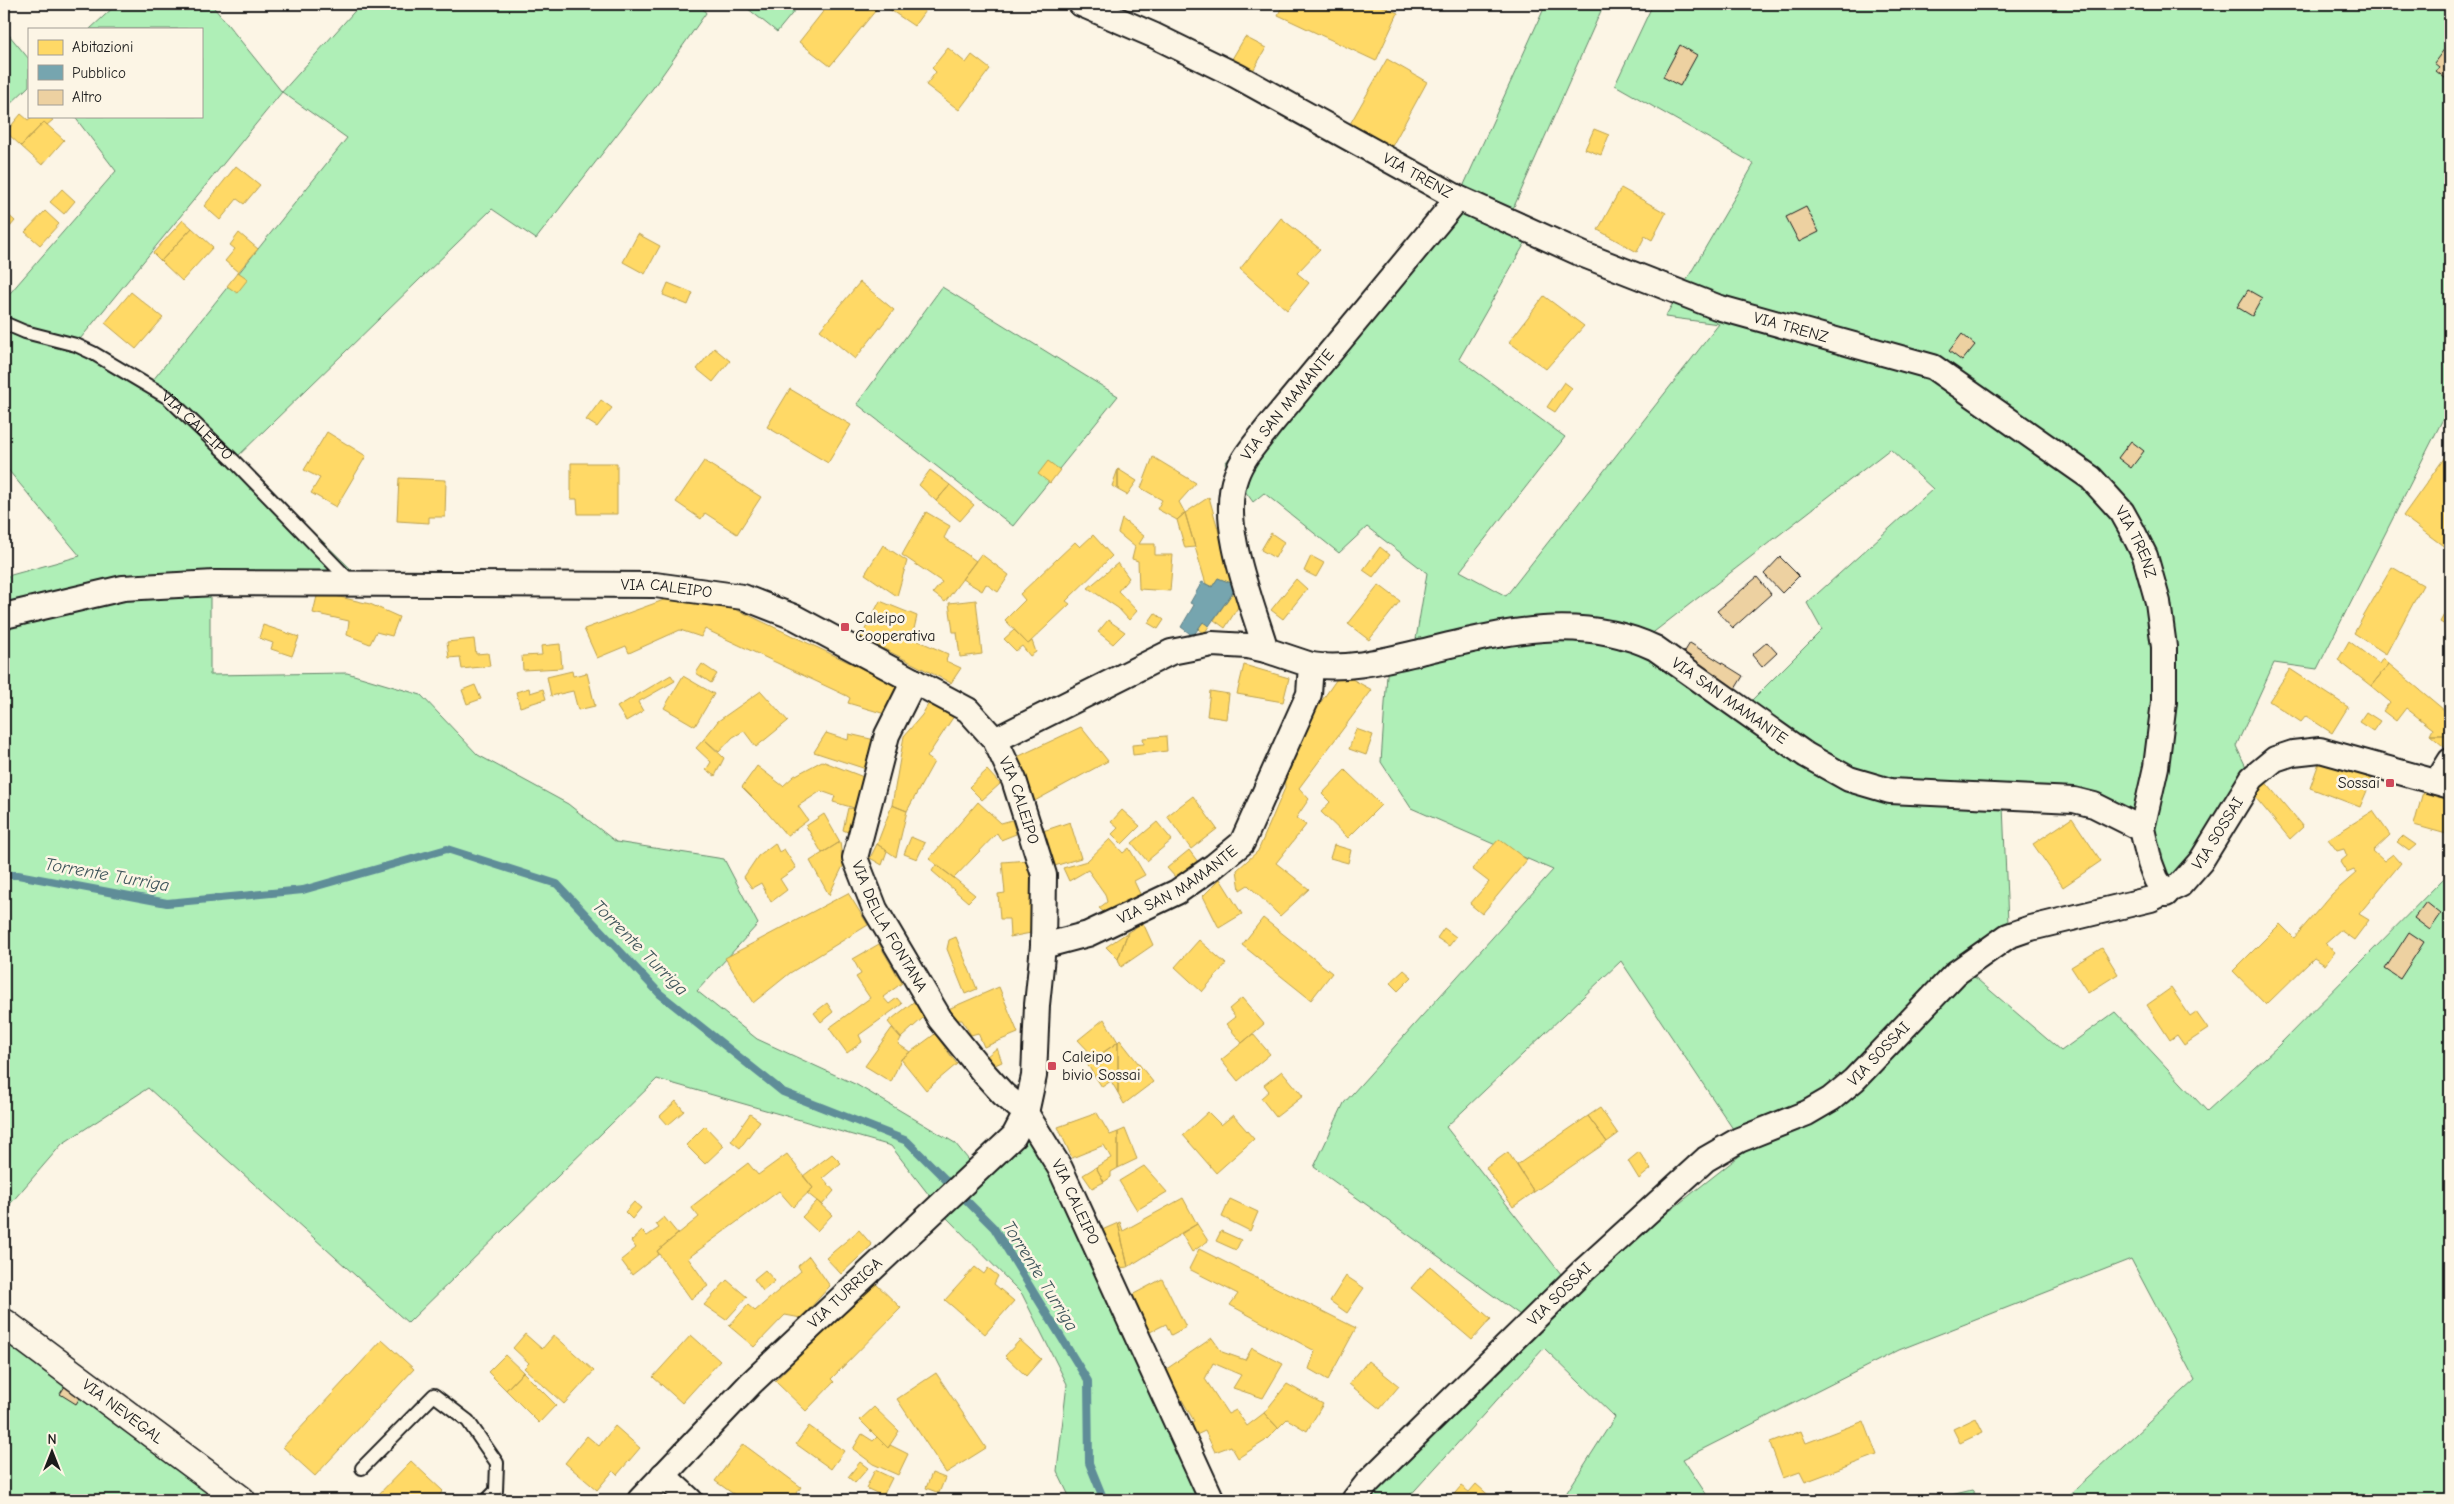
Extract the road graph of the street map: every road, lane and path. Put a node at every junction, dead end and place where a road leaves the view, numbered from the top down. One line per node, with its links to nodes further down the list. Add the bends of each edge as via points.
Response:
1 (1081, 4): 2 (street, VIA TRENZ, via 1237,76)
2 (1458, 198): 6 (street, VIA SAN MAMANTE, via 1270,425 1242,462 1235,477 1232,534); 12 (street, VIA TRENZ, via 1584,255 1717,307 1933,367 2091,478 2122,512 2145,556 2161,625 2164,664 2161,733)
3 (4, 323): 4 (lane, VIA CALEIPO, via 93,352 168,397)
4 (354, 585): 5 (street, VIA CALEIPO, via 215,583 123,588); 8 (street, VIA CALEIPO, via 654,585 743,597 794,617)
5 (4, 616)
6 (1266, 650): 7 (street, VIA SAN MAMANTE); 9 (street, VIA SAN MAMANTE, via 1212,644 1171,652)
7 (1311, 665): 12 (street, VIA SAN MAMANTE, via 1345,667 1388,660 1520,630 1573,628 1615,635 1655,648 1806,755 1828,769 1868,786 1913,794 2074,800 2094,805); 14 (street, VIA SAN MAMANTE, via 1309,694 1242,843 1177,892 1088,934)
8 (914, 681): 9 (street, VIA CALEIPO, via 968,710); 15 (street, VIA DELLA FONTANA, via 887,735 855,858 875,909 940,1019 983,1072)
9 (995, 740): 14 (street, VIA CALEIPO, via 1014,780 1044,875)
10 (2450, 761): 11 (street)
11 (2444, 784): 13 (street, VIA SOSSAI, via 2320,750 2292,753 2275,759 2252,778 2191,874)
12 (2142, 829): 13 (street, VIA TRENZ, via 2150,863)
13 (2166, 894): 24 (street, VIA SOSSAI, via 2031,928 2008,936 1980,954 1956,973 1854,1080 1830,1099 1807,1113 1721,1149 1674,1186 1583,1271 1368,1482)
14 (1043, 946): 15 (street, VIA CALEIPO, via 1036,1005 1034,1076)
15 (1026, 1113): 18 (street, VIA TURRIGA, via 1014,1136 751,1383); 23 (street, VIA CALEIPO, via 1060,1168)
16 (4, 1323): 19 (main road, VIA NEVEGAL)
17 (362, 1468): 20 (lane, via 434,1395 468,1421 497,1463 496,1491)
18 (663, 1475): 21 (street, VIA TURRIGA); 22 (street)
19 (241, 1500)
20 (487, 1500)
21 (640, 1500)
22 (690, 1500)
23 (1212, 1500)
24 (1354, 1500)

